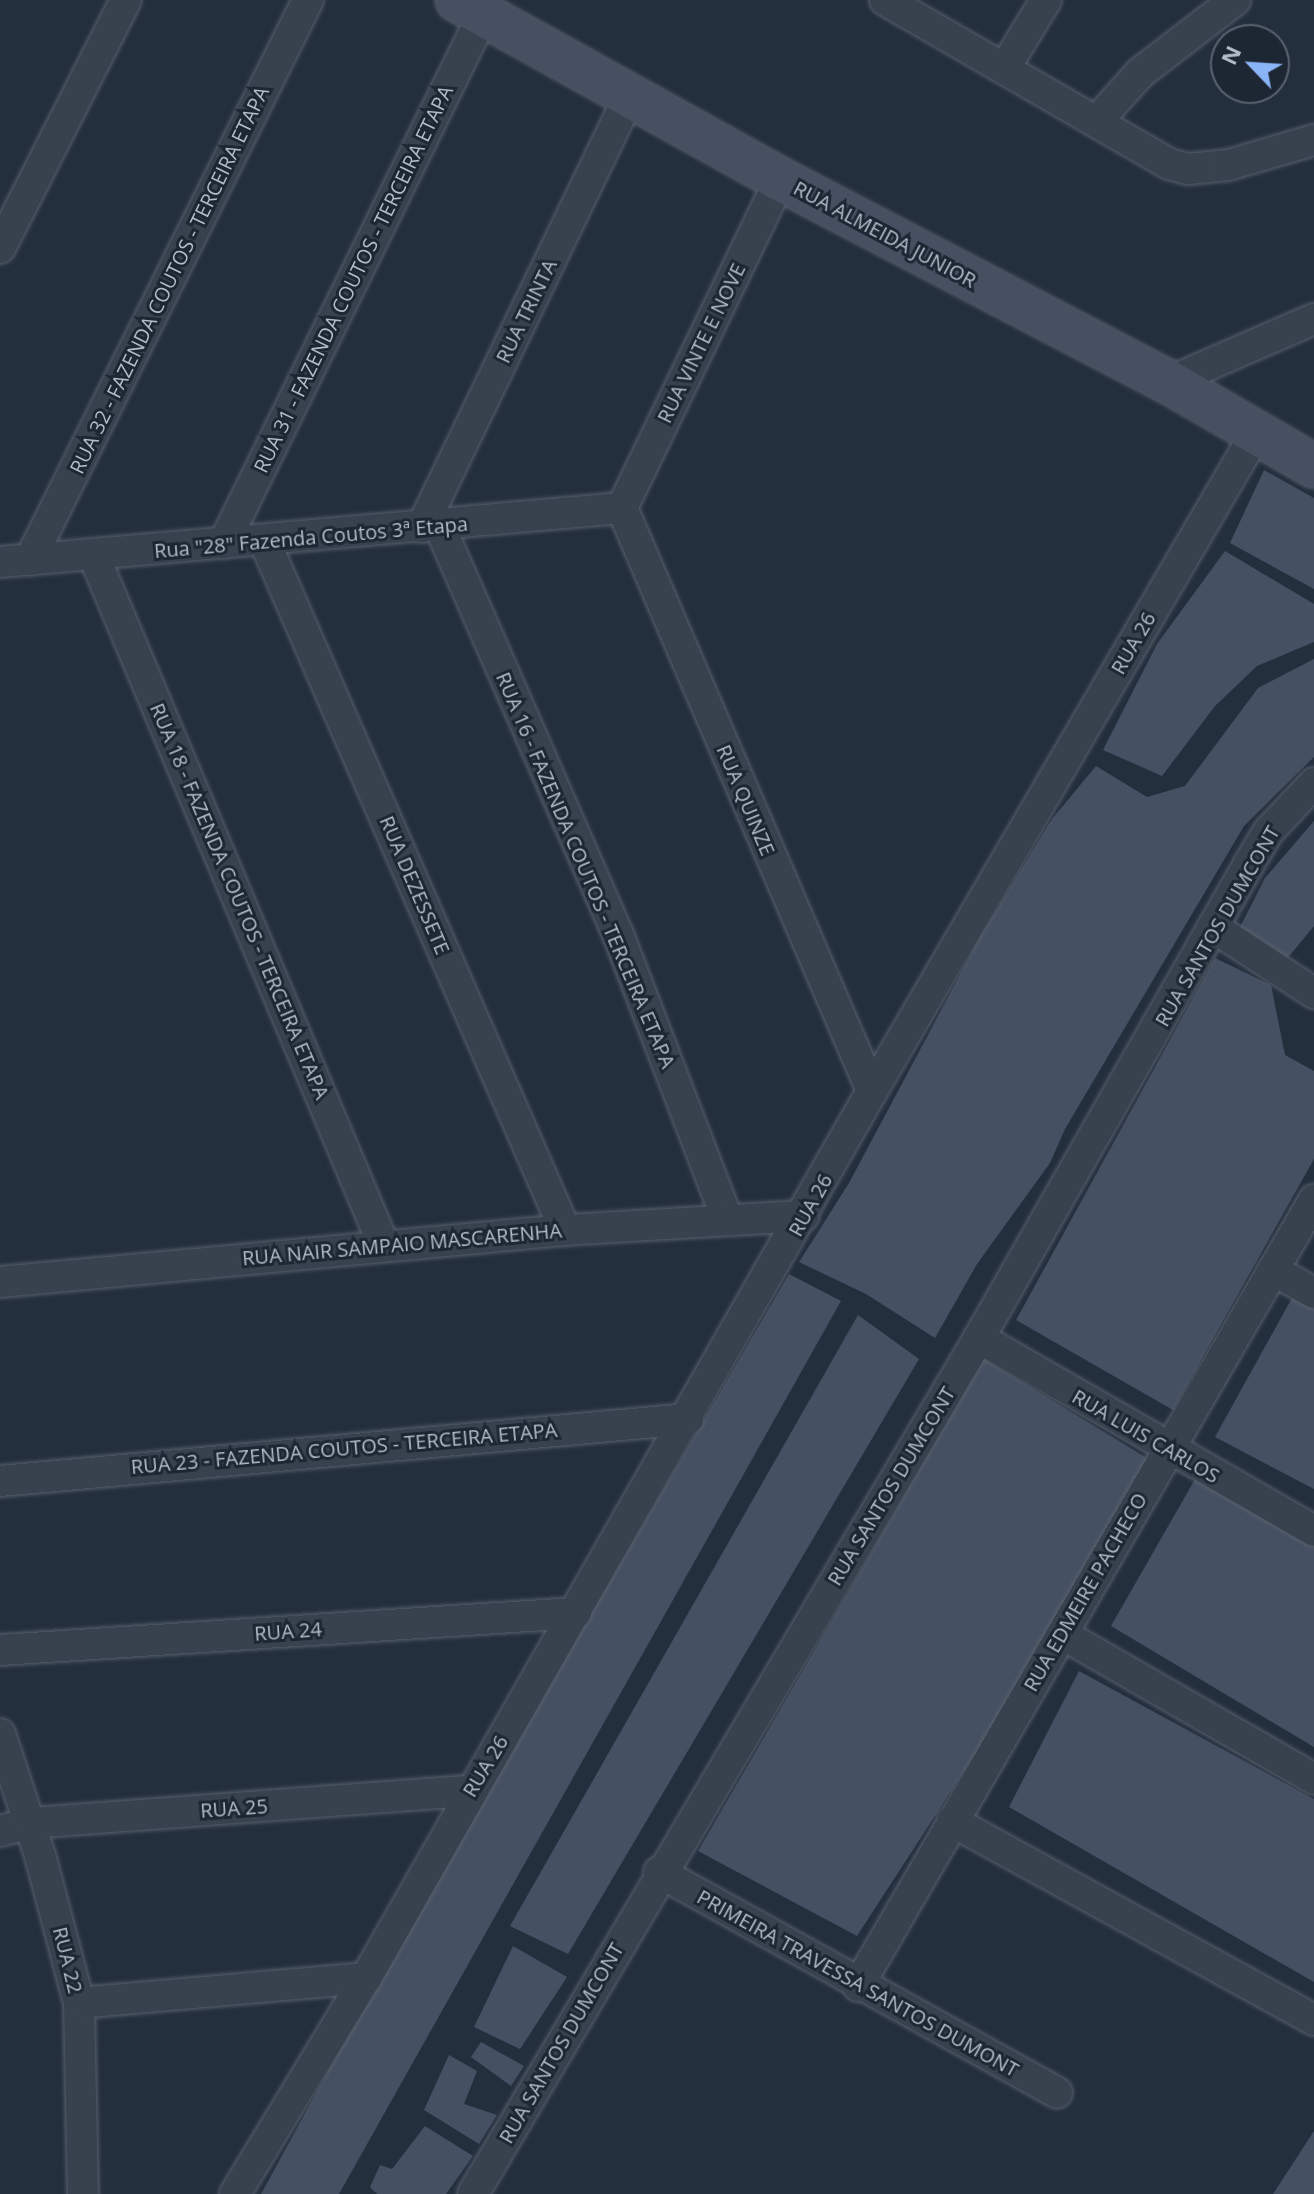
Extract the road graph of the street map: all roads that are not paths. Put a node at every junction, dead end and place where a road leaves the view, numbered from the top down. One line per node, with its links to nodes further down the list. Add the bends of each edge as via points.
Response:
1 (126, 0): 12 (street)
2 (308, 0): 22 (street, RUA 32 - FAZENDA COUTOS - TERCEIRA ETAPA)
3 (885, 0): 7 (street)
4 (1046, 0): 7 (street)
5 (1235, 0): 9 (street, via 1140,73)
6 (470, 7): 8 (main road, RUA ALMEIDA JUNIOR); 20 (street, RUA 31 - FAZENDA COUTOS - TERCEIRA ETAPA)
7 (1004, 69): 9 (street)
8 (630, 95): 11 (main road, RUA ALMEIDA JUNIOR); 18 (street, RUA TRINTA)
9 (1097, 121): 10 (street, via 1156,157 1188,169 1229,165)
10 (1314, 140)
11 (780, 179): 14 (main road, RUA ALMEIDA JUNIOR); 17 (street, RUA VINTE E NOVE)
12 (0, 248)
13 (1314, 319): 14 (street)
14 (1169, 382): 15 (main road, RUA ALMEIDA JUNIOR)
15 (1256, 433): 16 (main road, RUA ALMEIDA JUNIOR); 27 (street, RUA 26)
16 (1314, 466)
17 (622, 508): 18 (street, Rua "28" Fazenda Coutos 3ª Etapa); 27 (street, RUA QUINZE)
18 (431, 526): 19 (street, Rua "28" Fazenda Coutos 3ª Etapa); 30 (street, RUA 16 - FAZENDA COUTOS - TERCEIRA ETAPA, via 619,937)
19 (264, 540): 20 (street, Rua "28" Fazenda Coutos 3ª Etapa); 31 (street, RUA DEZESSETE)
20 (224, 543): 21 (street, Rua "28" Fazenda Coutos 3ª Etapa)
21 (94, 556): 22 (street, Rua "28" Fazenda Coutos 3ª Etapa); 32 (street, RUA 18 - FAZENDA COUTOS - TERCEIRA ETAPA)
22 (30, 560): 23 (street, Rua "28" Fazenda Coutos 3ª Etapa)
23 (0, 562)
24 (1314, 783): 25 (street, RUA SANTOS DUMCONT, via 1269,831)
25 (1213, 927): 26 (street); 36 (street, RUA SANTOS DUMCONT)
26 (1314, 993)
27 (872, 1091): 29 (street, RUA 26)
28 (1314, 1200): 33 (street, RUA EDMEIRE PACHECO)
29 (804, 1216): 30 (street, RUA NAIR SAMPAIO MASCARENHA); 37 (street, RUA 26)
30 (727, 1218): 31 (street, RUA NAIR SAMPAIO MASCARENHA)
31 (565, 1230): 32 (street, RUA NAIR SAMPAIO MASCARENHA)
32 (384, 1246): 34 (street, RUA NAIR SAMPAIO MASCARENHA)
33 (1273, 1270): 35 (street); 38 (street, RUA EDMEIRE PACHECO)
34 (0, 1282)
35 (1314, 1293)
36 (979, 1338): 38 (street, RUA LUIS CARLOS); 50 (street, RUA SANTOS DUMCONT)
37 (688, 1419): 39 (street, RUA 23 - FAZENDA COUTOS - TERCEIRA ETAPA); 41 (street, RUA 26)
38 (1168, 1449): 40 (street, RUA LUIS CARLOS); 42 (street, RUA EDMEIRE PACHECO)
39 (0, 1481)
40 (1314, 1531)
41 (576, 1613): 43 (street, RUA 24); 46 (street, RUA 26)
42 (1062, 1634): 45 (street); 47 (street, RUA EDMEIRE PACHECO)
43 (0, 1650)
44 (0, 1734): 48 (street, RUA 22)
45 (1314, 1779)
46 (469, 1791): 48 (street, RUA 25); 51 (street, RUA 26)
47 (952, 1821): 52 (street, RUA EDMEIRE PACHECO); 54 (street)
48 (30, 1823): 49 (street, RUA 25); 53 (street, RUA 22)
49 (0, 1831)
50 (659, 1872): 52 (street, PRIMEIRA TRAVESSA SANTOS DUMONT); 58 (street, RUA SANTOS DUMCONT)
51 (366, 1978): 53 (street); 57 (street, RUA 26)
52 (858, 1986): 55 (street, PRIMEIRA TRAVESSA SANTOS DUMONT)
53 (79, 2003): 56 (street, RUA 22)
54 (1314, 2020)
55 (1057, 2093)
56 (83, 2194)
57 (235, 2194)
58 (473, 2194)

